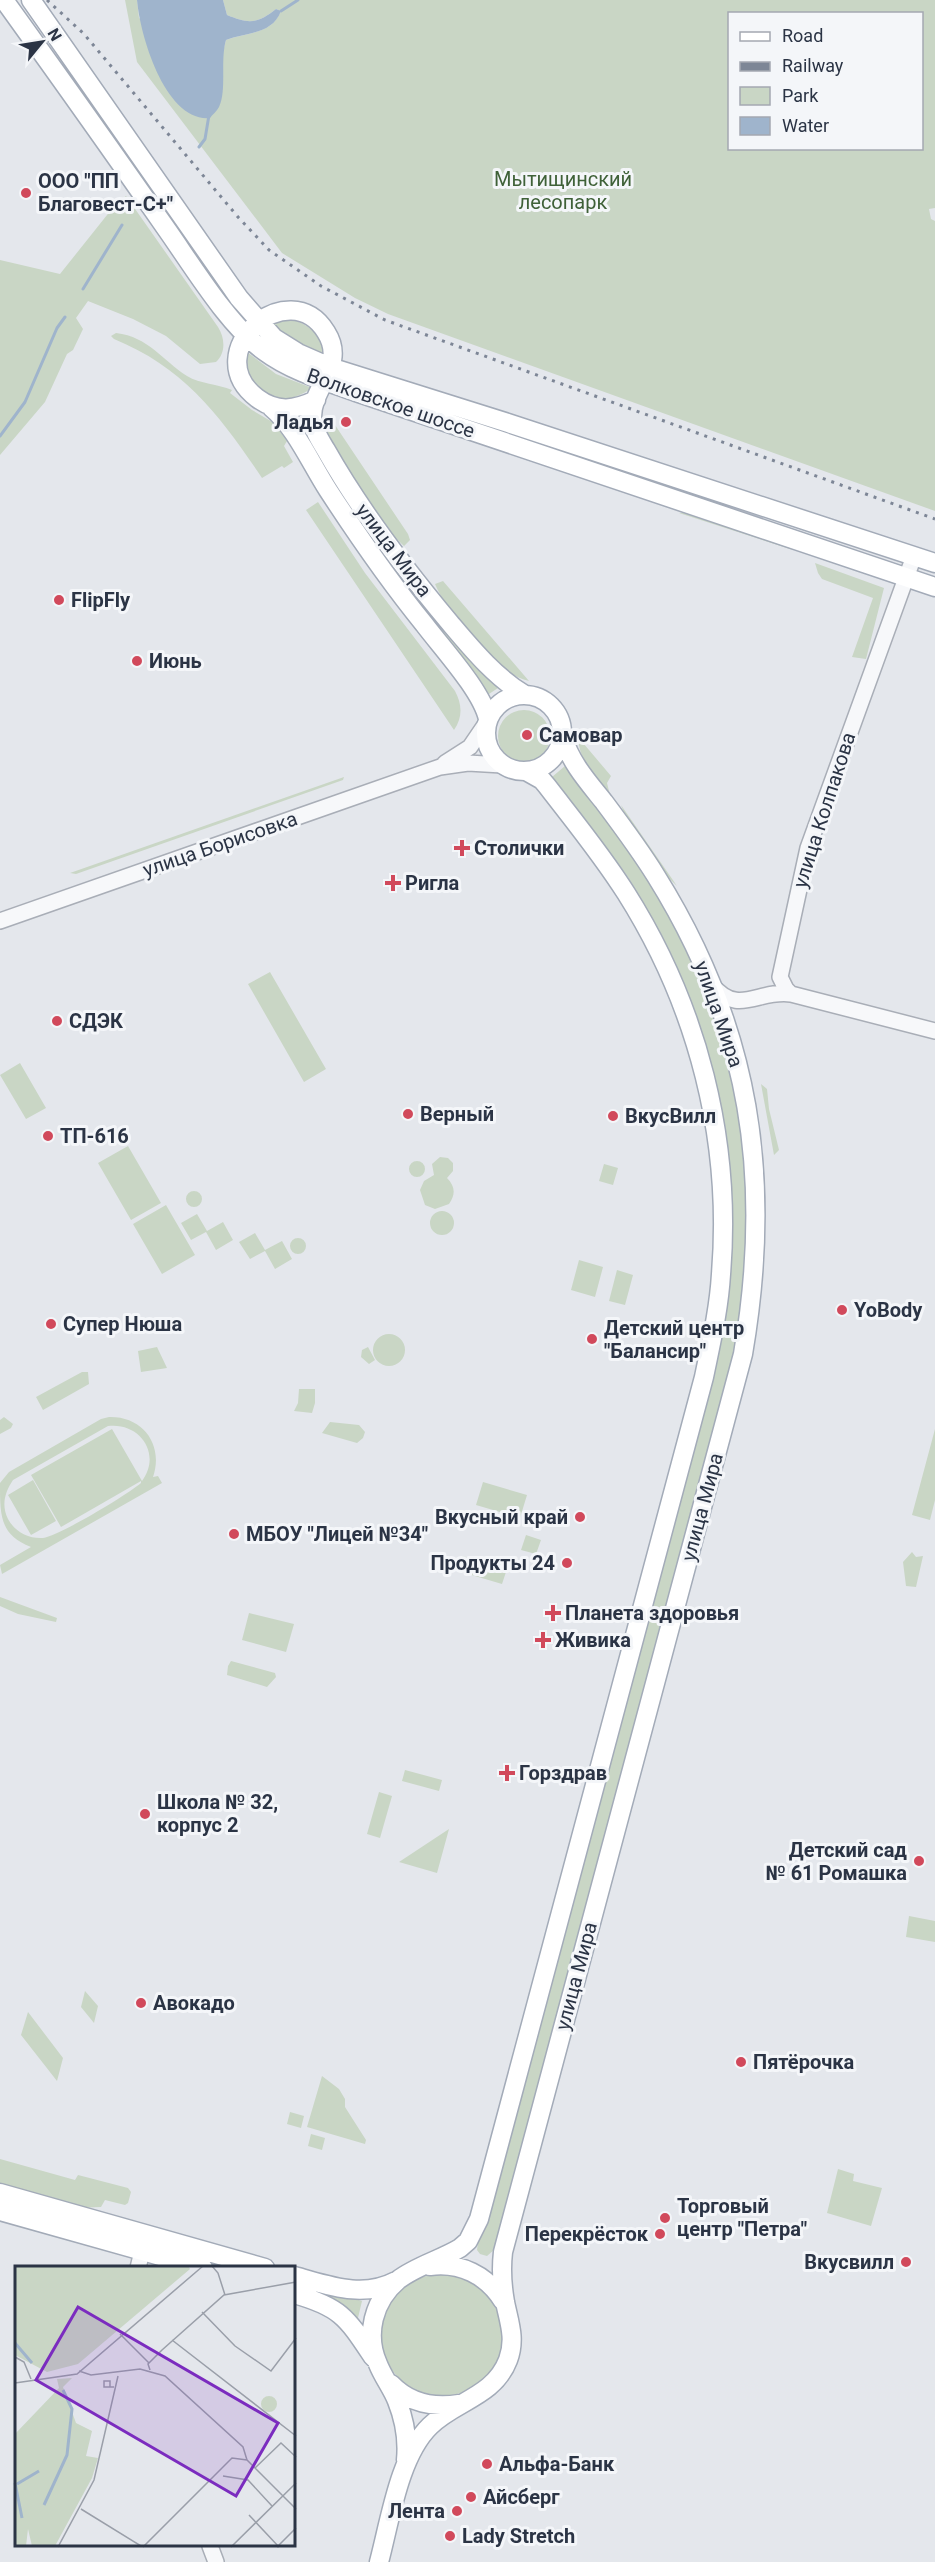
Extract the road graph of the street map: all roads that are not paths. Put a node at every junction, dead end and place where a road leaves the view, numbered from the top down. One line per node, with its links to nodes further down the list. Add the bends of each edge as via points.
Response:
1 (4, 0): 3 (main road, Волковское шоссе, via 195,269)
2 (31, 0): 3 (main road, Волковское шоссе)
3 (252, 328): 4 (main road, Волковское шоссе, via 275,359); 4 (main road, via 281,311 312,317 326,330 334,352); 6 (main road, улица Мира, via 237,356 239,372 248,390)
4 (328, 374): 5 (main road, улица Мира); 7 (main road, Волковское шоссе); 9 (main road, Волковское шоссе)
5 (316, 400): 6 (main road, via 295,409); 11 (main road, улица Мира, via 313,424 320,441 361,507 459,634 496,673)
6 (271, 406): 12 (main road, улица Мира, via 289,425 389,580 481,702)
7 (914, 556): 8 (main road, Волковское шоссе); 9 (street, улица Колпакова)
8 (935, 563)
9 (906, 578): 10 (main road, Волковское шоссе); 18 (street, улица Колпакова, via 807,848)
10 (935, 587)
11 (525, 695): 12 (main road, via 503,702); 13 (main road, via 542,698 554,708 563,726)
12 (487, 722): 14 (main road, via 488,744); 15 (street, улица Борисовка, via 470,747)
13 (563, 737): 16 (main road, via 551,759); 19 (main road, улица Мира, via 574,762 664,887)
14 (502, 765): 15 (street, улица Борисовка, via 468,763); 16 (main road)
15 (440, 767): 17 (street, улица Борисовка)
16 (526, 771): 30 (main road, улица Мира, via 548,786 606,863 645,926 675,987 712,1103 722,1185 722,1274 692,1424 479,2218 468,2241 460,2248)
17 (0, 921)
18 (780, 973): 20 (street); 21 (street)
19 (712, 984): 22 (street, via 728,999); 24 (main road, улица Мира)
20 (765, 994): 21 (street); 22 (street)
21 (791, 994): 23 (street)
22 (748, 1001): 24 (street, via 734,1016)
23 (935, 1030)
24 (730, 1037): 33 (main road, улица Мира, via 745,1098 756,1184 756,1250 745,1343 503,2252)
25 (0, 2193): 29 (main road)
26 (0, 2211): 27 (main road)
27 (140, 2260): 28 (main road)
28 (187, 2266)
29 (258, 2266)
30 (406, 2275): 31 (main road, via 381,2287 359,2290); 33 (main road, улица Мира, via 439,2265 466,2269 489,2283); 34 (main road, улица Мира, via 381,2300 374,2319 372,2340)
31 (296, 2276)
32 (296, 2295): 34 (main road, via 334,2308)
33 (506, 2305): 35 (main road, улица Мира, via 513,2336 509,2359 495,2382)
34 (382, 2372): 35 (main road, улица Мира, via 395,2388 419,2402 446,2406); 36 (main road, улица Мира, via 406,2430)
35 (473, 2399): 36 (main road, улица Мира, via 430,2426 419,2438)
36 (406, 2465): 39 (main road, улица Мира)
37 (210, 2547): 38 (street)
38 (216, 2562)
39 (379, 2562)

